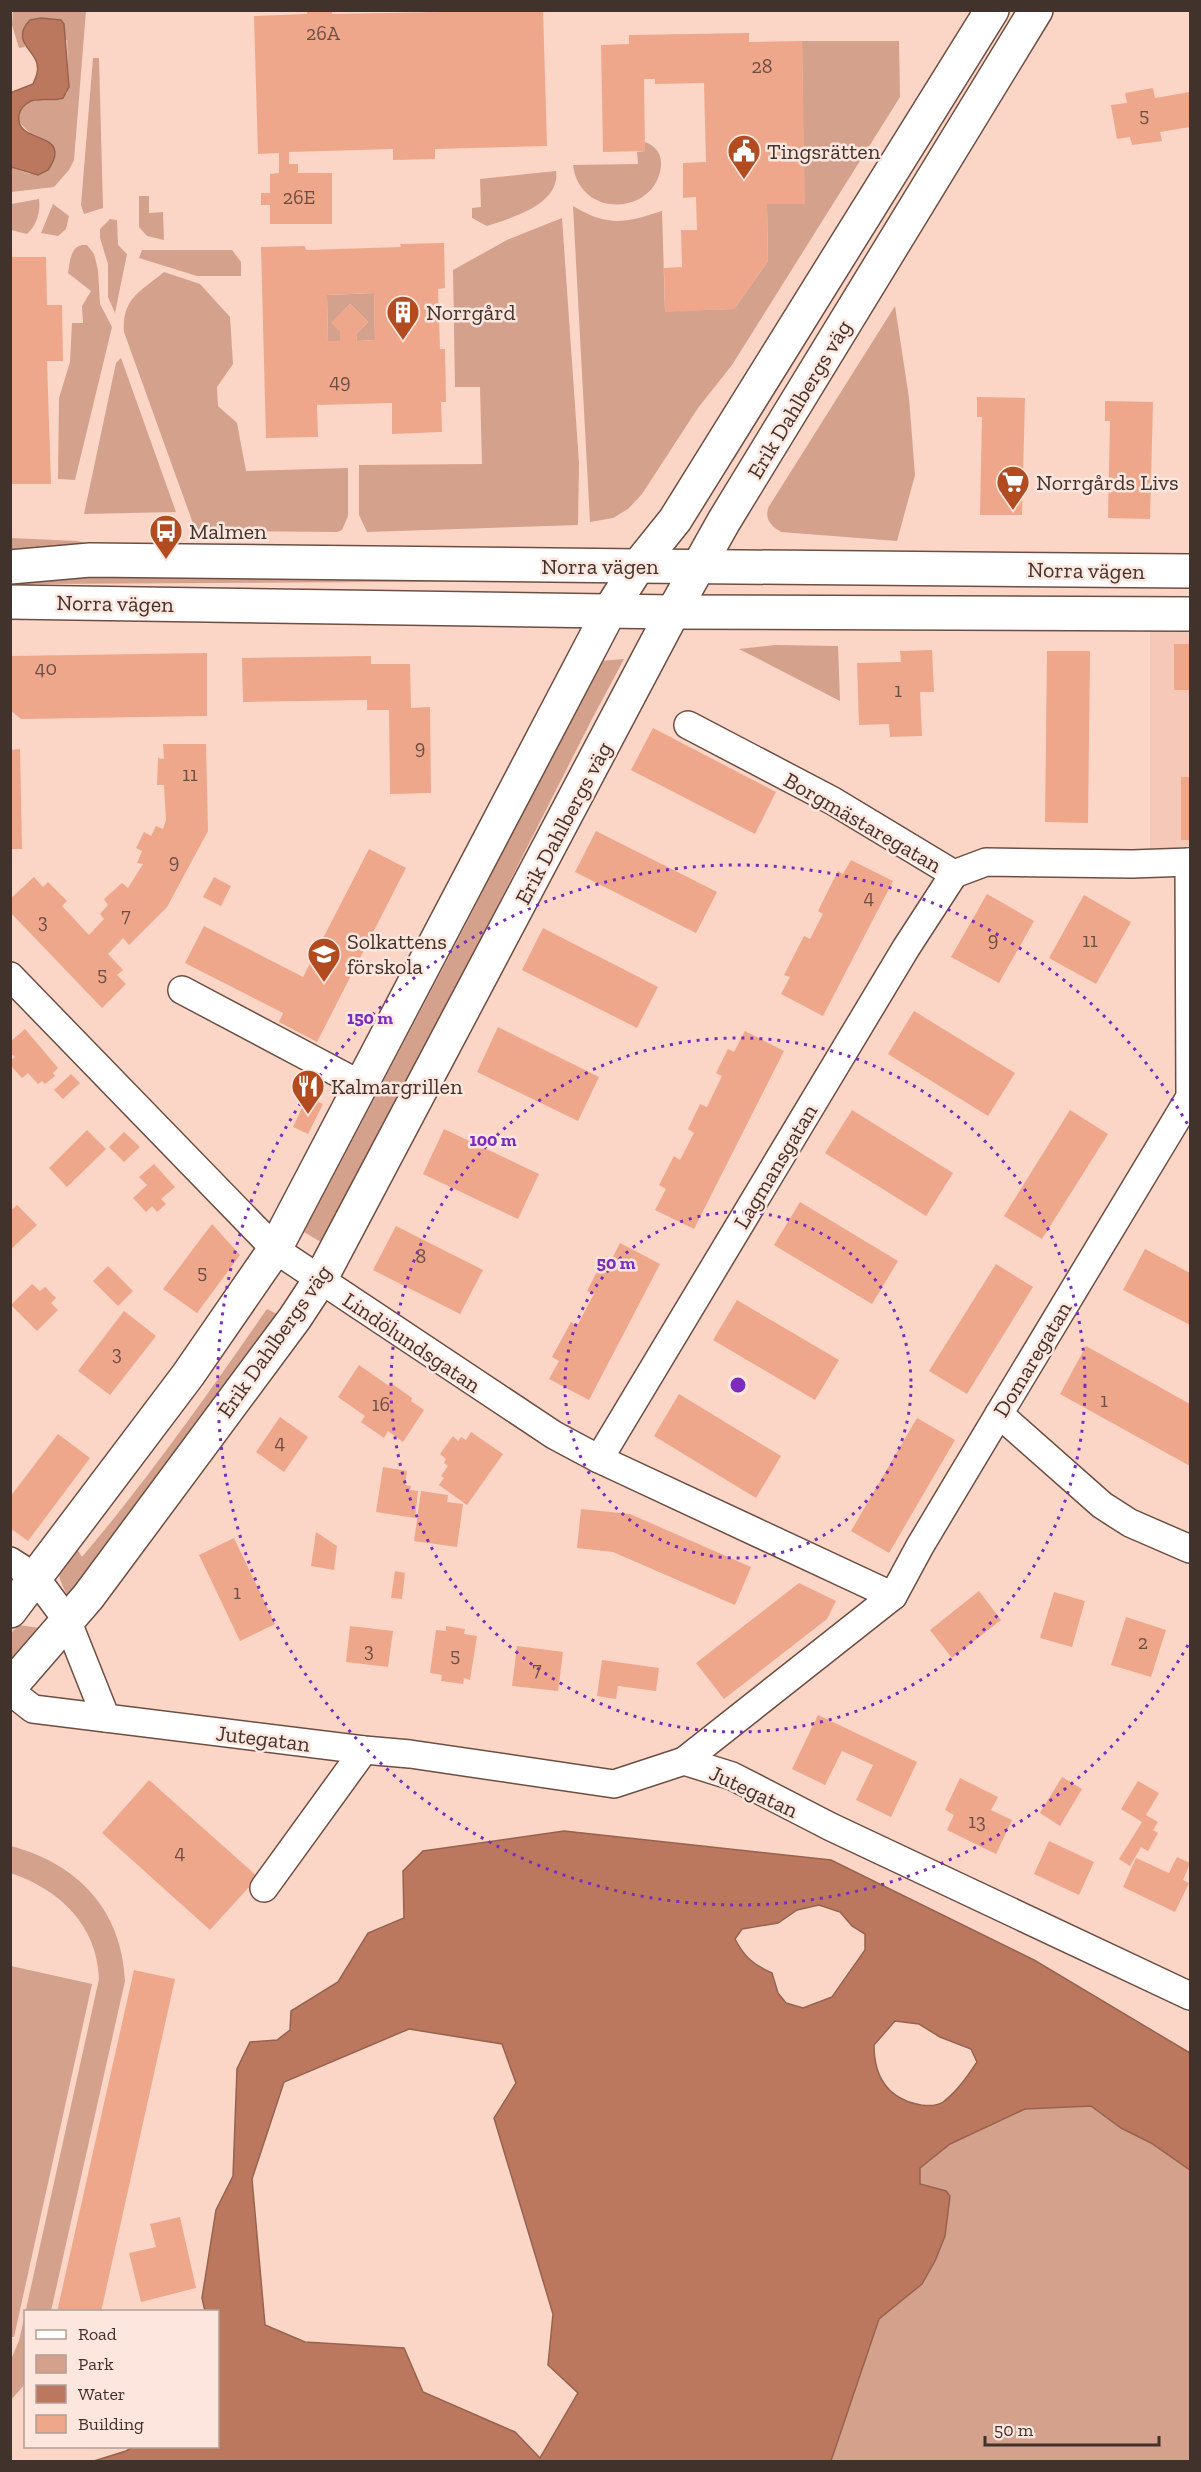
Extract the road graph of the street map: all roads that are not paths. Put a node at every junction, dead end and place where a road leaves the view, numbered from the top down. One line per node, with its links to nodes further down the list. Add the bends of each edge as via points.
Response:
1 (992, 10): 3 (main road, Erik Dahlbergs väg, via 675,520)
2 (1033, 12): 4 (main road, Erik Dahlbergs väg)
3 (638, 566): 4 (main road, Norra vägen); 5 (main road, Norra vägen, via 90,560); 8 (main road, Erik Dahlbergs väg)
4 (699, 566): 6 (main road, Norra vägen); 9 (main road, Erik Dahlbergs väg)
5 (10, 567)
6 (1191, 571)
7 (10, 602): 8 (main road, Norra vägen)
8 (610, 610): 9 (main road, Norra vägen); 16 (main road, Erik Dahlbergs väg)
9 (673, 612): 10 (main road, Norra vägen); 19 (main road, Erik Dahlbergs väg)
10 (1191, 614)
11 (688, 725): 13 (street, Borgmästaregatan, via 833,801)
12 (1190, 862): 13 (street, Borgmästaregatan, via 986,862); 17 (street, Domaregatan)
13 (954, 874): 21 (street, Lagmansgatan)
14 (182, 990): 16 (street)
15 (16, 992): 18 (street, Lindölundsgatan)
16 (361, 1085): 18 (main road, Erik Dahlbergs väg)
17 (1190, 1097): 20 (street, Domaregatan)
18 (275, 1249): 19 (street, Lindölundsgatan); 23 (main road, Erik Dahlbergs väg, via 188,1375)
19 (320, 1280): 21 (street, Lindölundsgatan, via 554,1435); 26 (main road, Erik Dahlbergs väg, via 95,1588)
20 (999, 1414): 22 (street, via 1102,1505 1130,1523); 24 (street, Domaregatan)
21 (599, 1459): 24 (street, Lindölundsgatan)
22 (1191, 1549)
23 (23, 1569): 25 (main road, Erik Dahlbergs väg); 26 (street)
24 (893, 1596): 30 (street, Domaregatan)
25 (10, 1611)
26 (67, 1620): 27 (main road, Erik Dahlbergs väg); 28 (street)
27 (10, 1689): 28 (street, Jutegatan, via 33,1709)
28 (106, 1718): 29 (street, Jutegatan)
29 (364, 1750): 30 (street, Jutegatan, via 614,1784); 31 (street)
30 (684, 1761): 32 (street, Jutegatan, via 732,1776 831,1827)
31 (264, 1888)
32 (1191, 1996)

